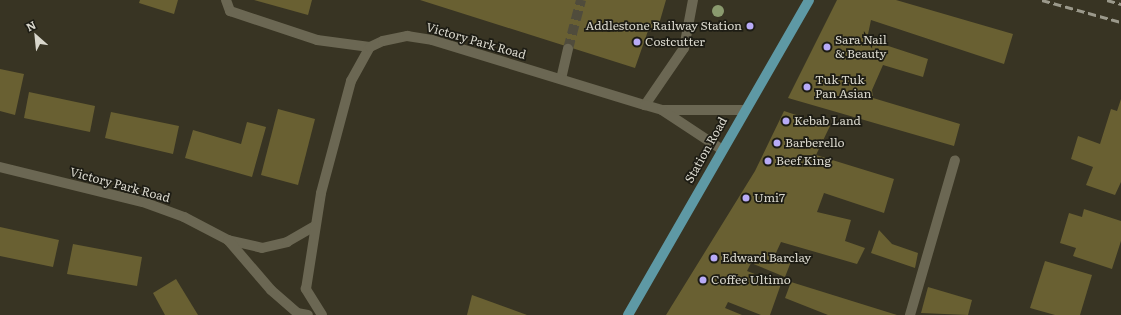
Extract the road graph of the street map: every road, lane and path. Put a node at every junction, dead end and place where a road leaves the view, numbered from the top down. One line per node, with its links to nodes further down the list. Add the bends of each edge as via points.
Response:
1 (226, 0): 4 (street, via 230,11 317,40)
2 (693, 0): 7 (street, via 684,48)
3 (809, 0): 9 (main road, Station Road)
4 (370, 47): 6 (street, Victory Park Road, via 383,41 407,36 432,40); 13 (street, via 351,81 321,193)
5 (568, 49): 6 (street)
6 (561, 79): 7 (street, Victory Park Road)
7 (645, 105): 8 (street, Victory Park Road)
8 (662, 110): 9 (street, Victory Park Road); 10 (street, Victory Park Road)
9 (744, 110): 10 (main road, Station Road)
10 (722, 149): 17 (main road, Station Road)
11 (955, 160): 18 (street)
12 (0, 167): 14 (street, Victory Park Road, via 143,202 184,217)
13 (315, 226): 14 (street, Victory Park Road, via 287,242 262,248); 16 (street, via 306,289)
14 (228, 240): 15 (street, Victory Park Road, via 271,290 297,313)
15 (308, 315)
16 (322, 315)
17 (628, 315)
18 (910, 315)

